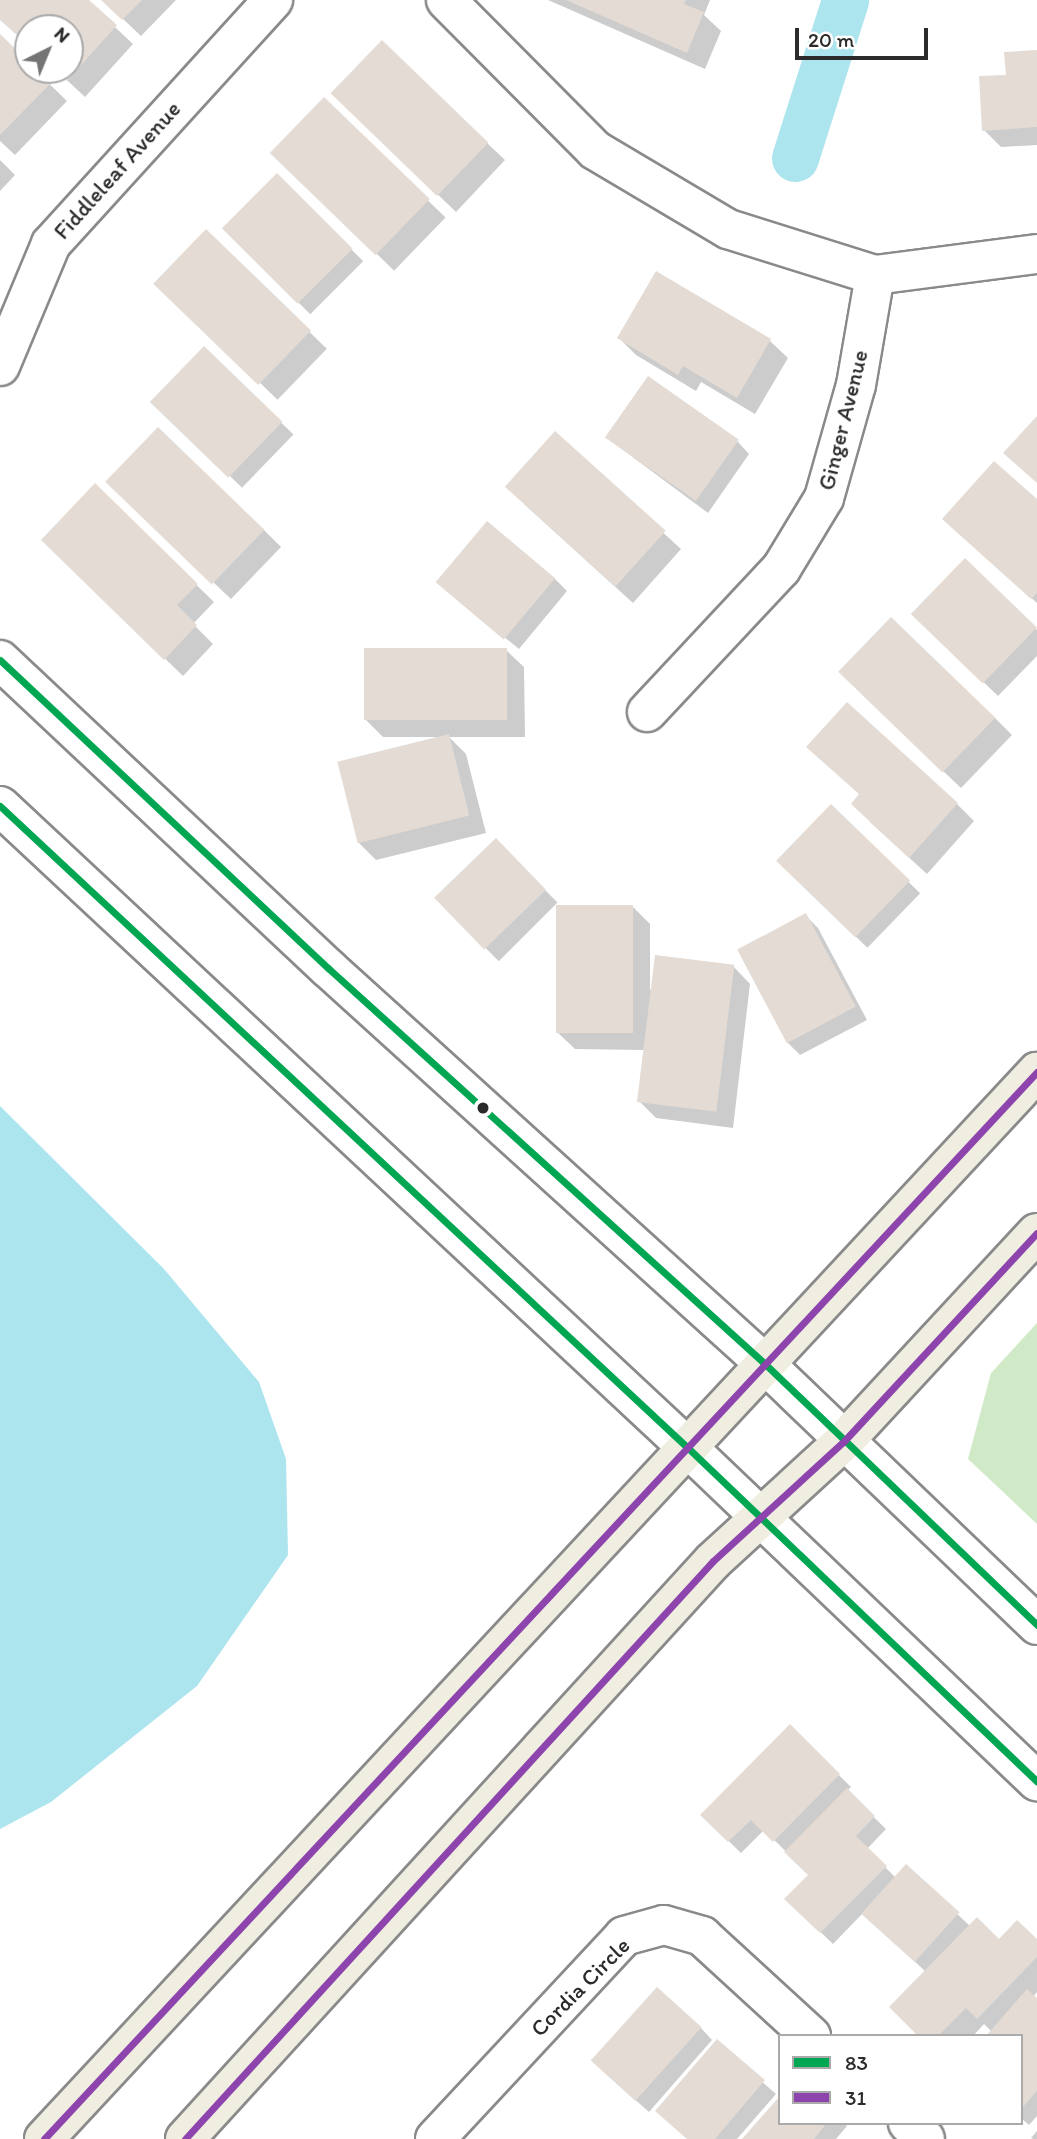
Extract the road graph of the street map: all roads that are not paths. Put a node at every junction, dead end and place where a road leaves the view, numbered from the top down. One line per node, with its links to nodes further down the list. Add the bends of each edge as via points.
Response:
1 (273, 0): 5 (main road, Fiddleleaf Avenue, via 51,244)
2 (446, 0): 4 (main road, via 595,150 728,229)
3 (1037, 254): 4 (main road)
4 (875, 275): 7 (main road, Ginger Avenue, via 856,385 824,498 781,569)
5 (0, 366)
6 (0, 660): 11 (main road, via 328,968)
7 (647, 712)
8 (0, 806): 13 (main road)
9 (1037, 1072): 11 (main road)
10 (1037, 1233): 12 (main road)
11 (763, 1362): 12 (main road); 13 (main road)
12 (845, 1440): 14 (main road); 15 (main road)
13 (687, 1447): 14 (main road); 19 (main road)
14 (758, 1516): 16 (main road); 20 (main road)
15 (1037, 1625)
16 (1037, 1781)
17 (809, 2034): 21 (main road, Cordia Circle, via 702,1936 664,1925 624,1936)
18 (910, 2125): 22 (main road)
19 (44, 2139)
20 (185, 2139)
21 (435, 2139)
22 (925, 2139)

